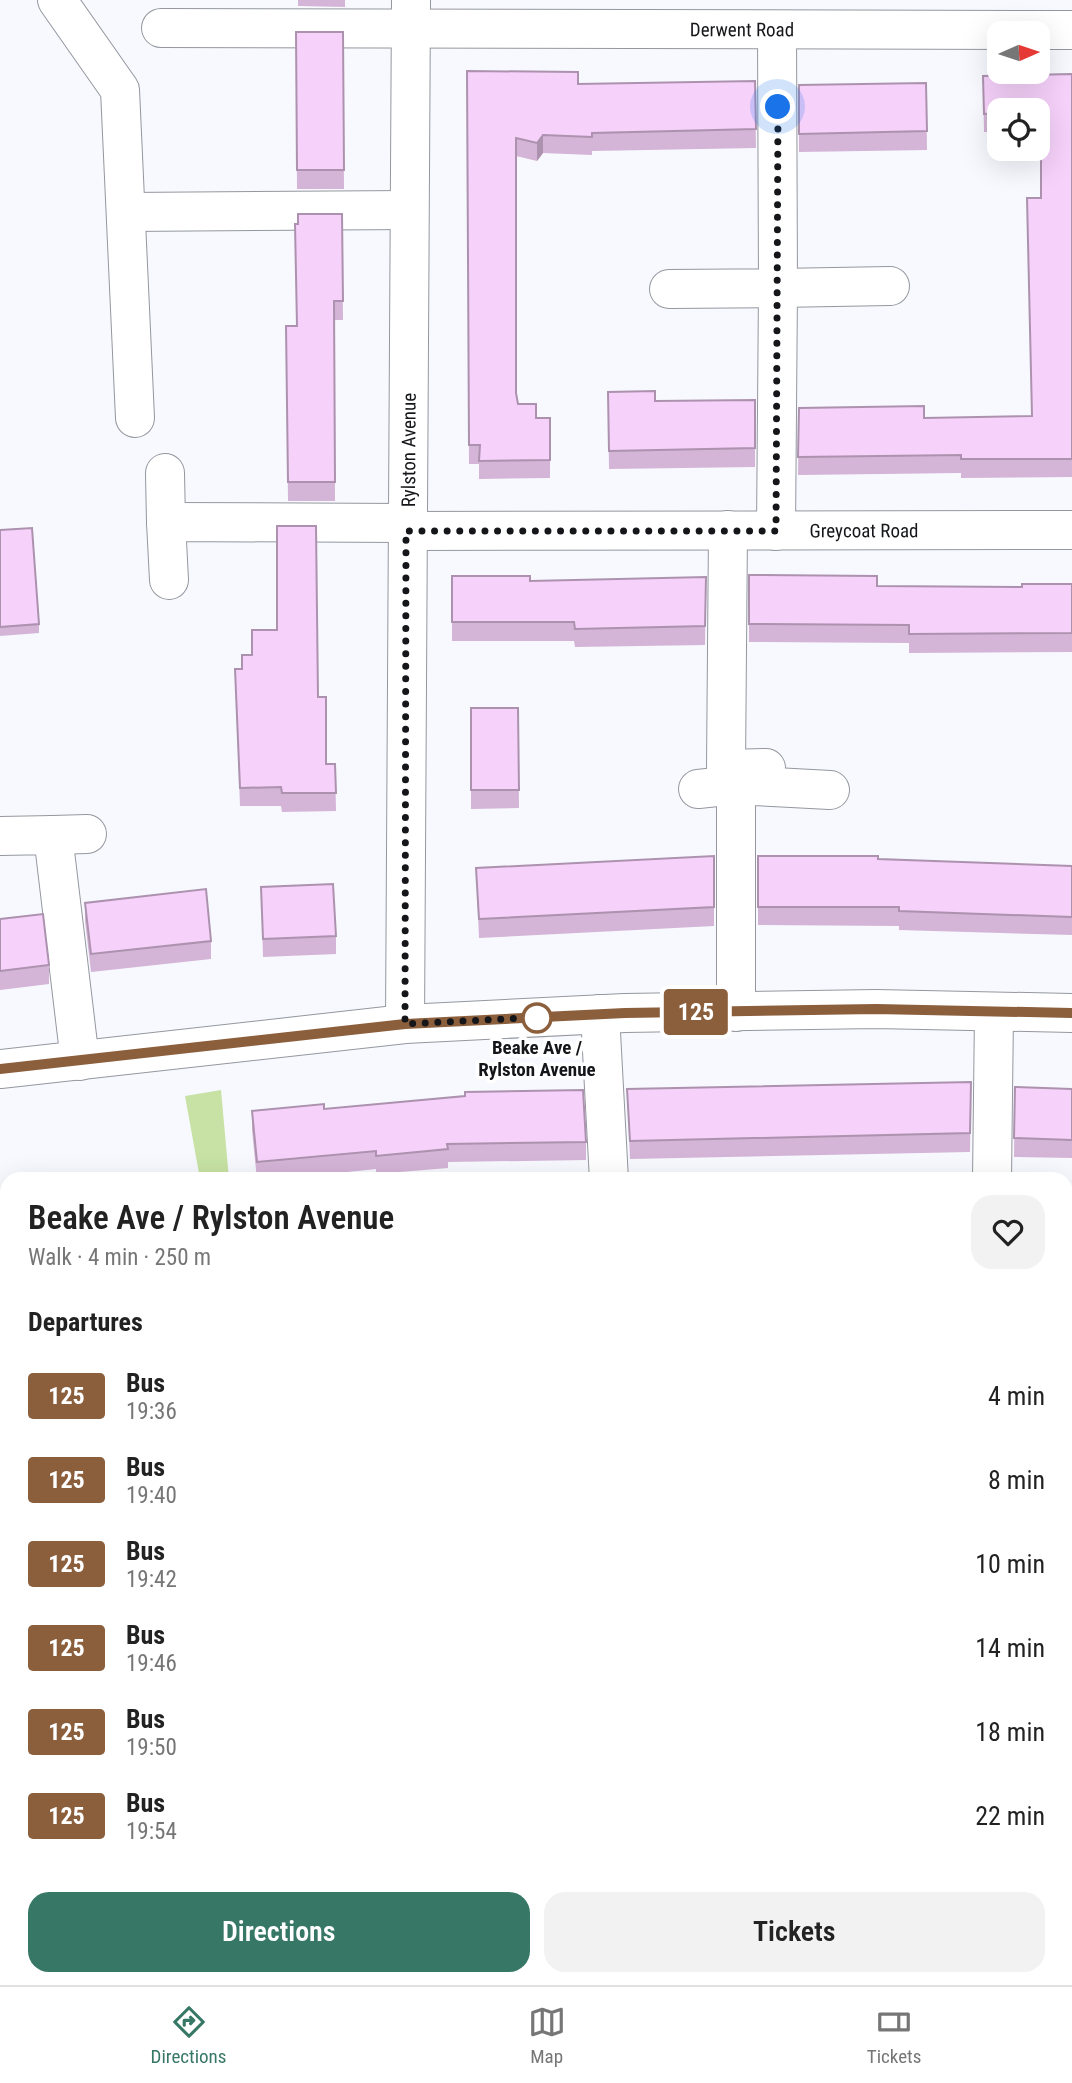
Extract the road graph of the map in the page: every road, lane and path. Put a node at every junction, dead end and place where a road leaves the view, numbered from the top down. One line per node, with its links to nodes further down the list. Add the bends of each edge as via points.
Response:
1 (57, 0): 8 (street, via 120,90)
2 (411, 15): 4 (street, Derwent Road); 5 (street, Derwent Road); 7 (street, Rylston Avenue)
3 (869, 15): 5 (street, Derwent Road); 6 (street, Derwent Road)
4 (161, 28)
5 (777, 30): 10 (street)
6 (1072, 30)
7 (409, 210): 8 (street); 15 (street, Rylston Avenue)
8 (126, 212): 12 (street)
9 (890, 286): 10 (street)
10 (778, 288): 11 (street); 18 (street)
11 (669, 289)
12 (135, 418)
13 (164, 473): 14 (street)
14 (166, 522): 15 (street, Greycoat Road); 19 (street)
15 (406, 527): 16 (street, Greycoat Road); 27 (street, Rylston Avenue)
16 (728, 530): 18 (street, Greycoat Road); 20 (street)
17 (1072, 530): 18 (street, Greycoat Road)
18 (776, 531)
19 (169, 580)
20 (723, 775): 21 (street); 23 (street)
21 (830, 790)
22 (0, 836): 28 (street, via 70,834)
23 (736, 1012): 24 (street); 26 (street)
24 (994, 1012): 25 (street); 31 (street)
25 (1072, 1013)
26 (600, 1014): 27 (street); 30 (street)
27 (405, 1024): 28 (street)
28 (80, 1061): 29 (street)
29 (0, 1069)
30 (609, 1172)
31 (992, 1172)

